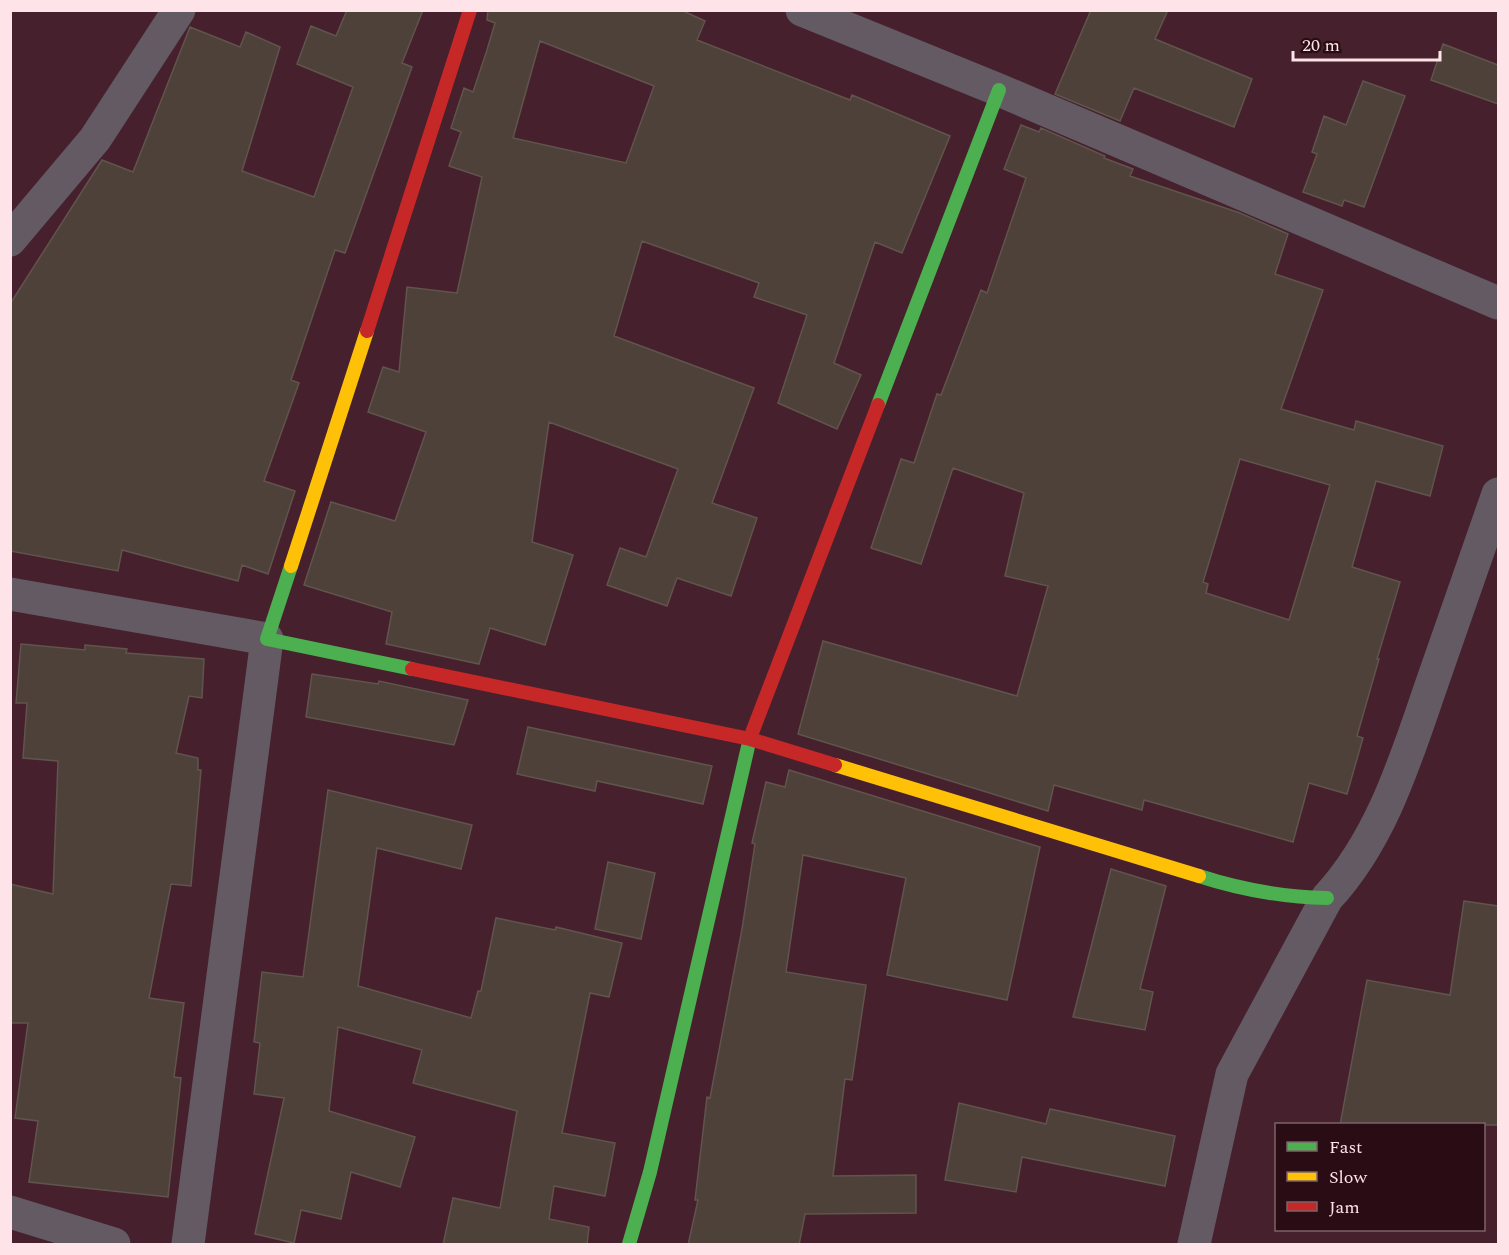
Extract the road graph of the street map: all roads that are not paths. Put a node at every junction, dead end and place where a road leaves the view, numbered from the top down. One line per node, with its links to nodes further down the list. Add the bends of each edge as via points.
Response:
1 (179, 10): 5 (street, via 95,139)
2 (470, 10): 9 (street)
3 (802, 10): 4 (street)
4 (999, 90): 6 (street); 10 (street)
5 (10, 240)
6 (1498, 303)
7 (1498, 494): 11 (street, via 1397,782 1368,842)
8 (10, 594): 9 (street)
9 (267, 639): 10 (street); 14 (street)
10 (750, 739): 11 (street, via 1247,891); 15 (street, via 650,1172)
11 (1327, 898): 16 (street, via 1232,1074)
12 (10, 1212): 13 (street)
13 (114, 1245)
14 (188, 1245)
15 (628, 1245)
16 (1194, 1245)

